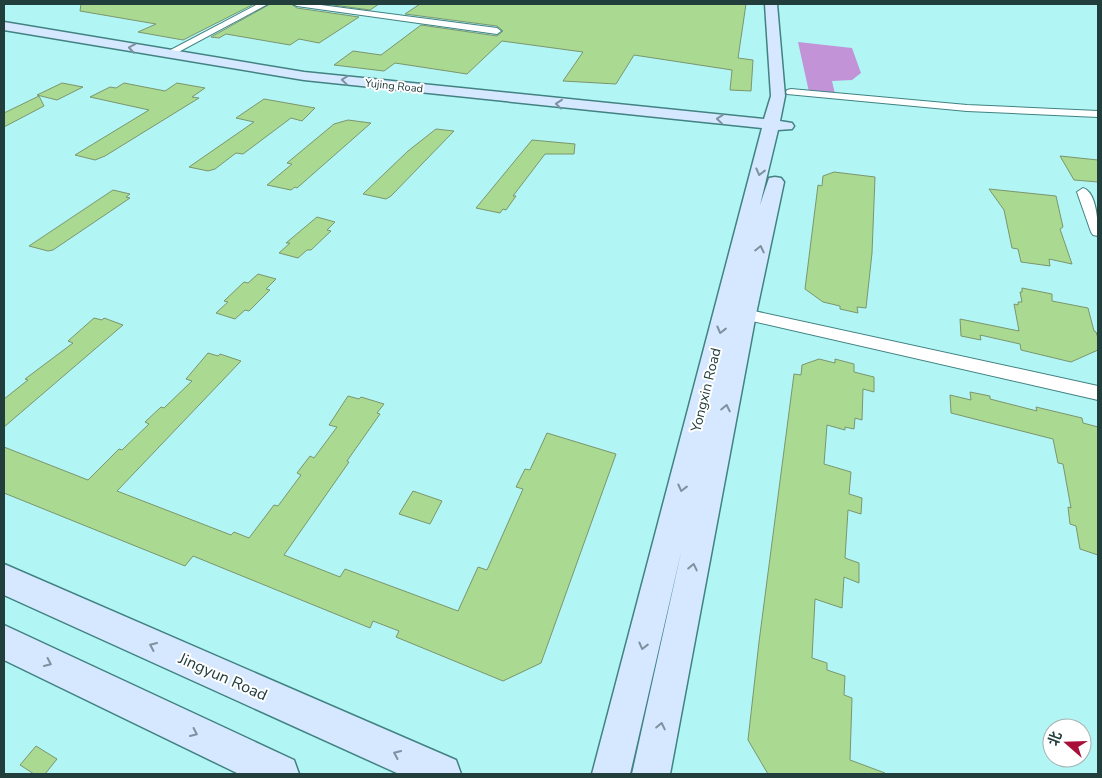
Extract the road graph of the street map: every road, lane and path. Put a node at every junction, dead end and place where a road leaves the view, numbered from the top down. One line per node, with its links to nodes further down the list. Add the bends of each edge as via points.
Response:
1 (264, 4): 8 (street)
2 (297, 4): 6 (street)
3 (771, 4): 13 (street, Yongxin Road)
4 (780, 4): 11 (street, Yongxin Road)
5 (4, 26): 8 (street, Yujing Road, one-way to 5)
6 (497, 31)
7 (4, 38): 9 (street)
8 (168, 54): 13 (street, Yujing Road, one-way to 8, via 304,76)
9 (251, 82)
10 (290, 89): 13 (street, Yujing Road)
11 (792, 92): 12 (street, via 967,108); 13 (street, Yongxin Road)
12 (1098, 114)
13 (778, 131): 16 (street, Yongxin Road, one-way to 13); 22 (street, Yongxin Road, one-way to 22)
14 (1083, 192): 15 (street)
15 (1098, 232)
16 (745, 314): 17 (street); 23 (street, Yongxin Road, one-way to 16)
17 (1098, 394)
18 (4, 579): 21 (street, Jingyun Road, one-way to 18)
19 (4, 642): 20 (street, one-way to 20)
20 (280, 774)
21 (442, 774)
22 (611, 774)
23 (651, 774)

